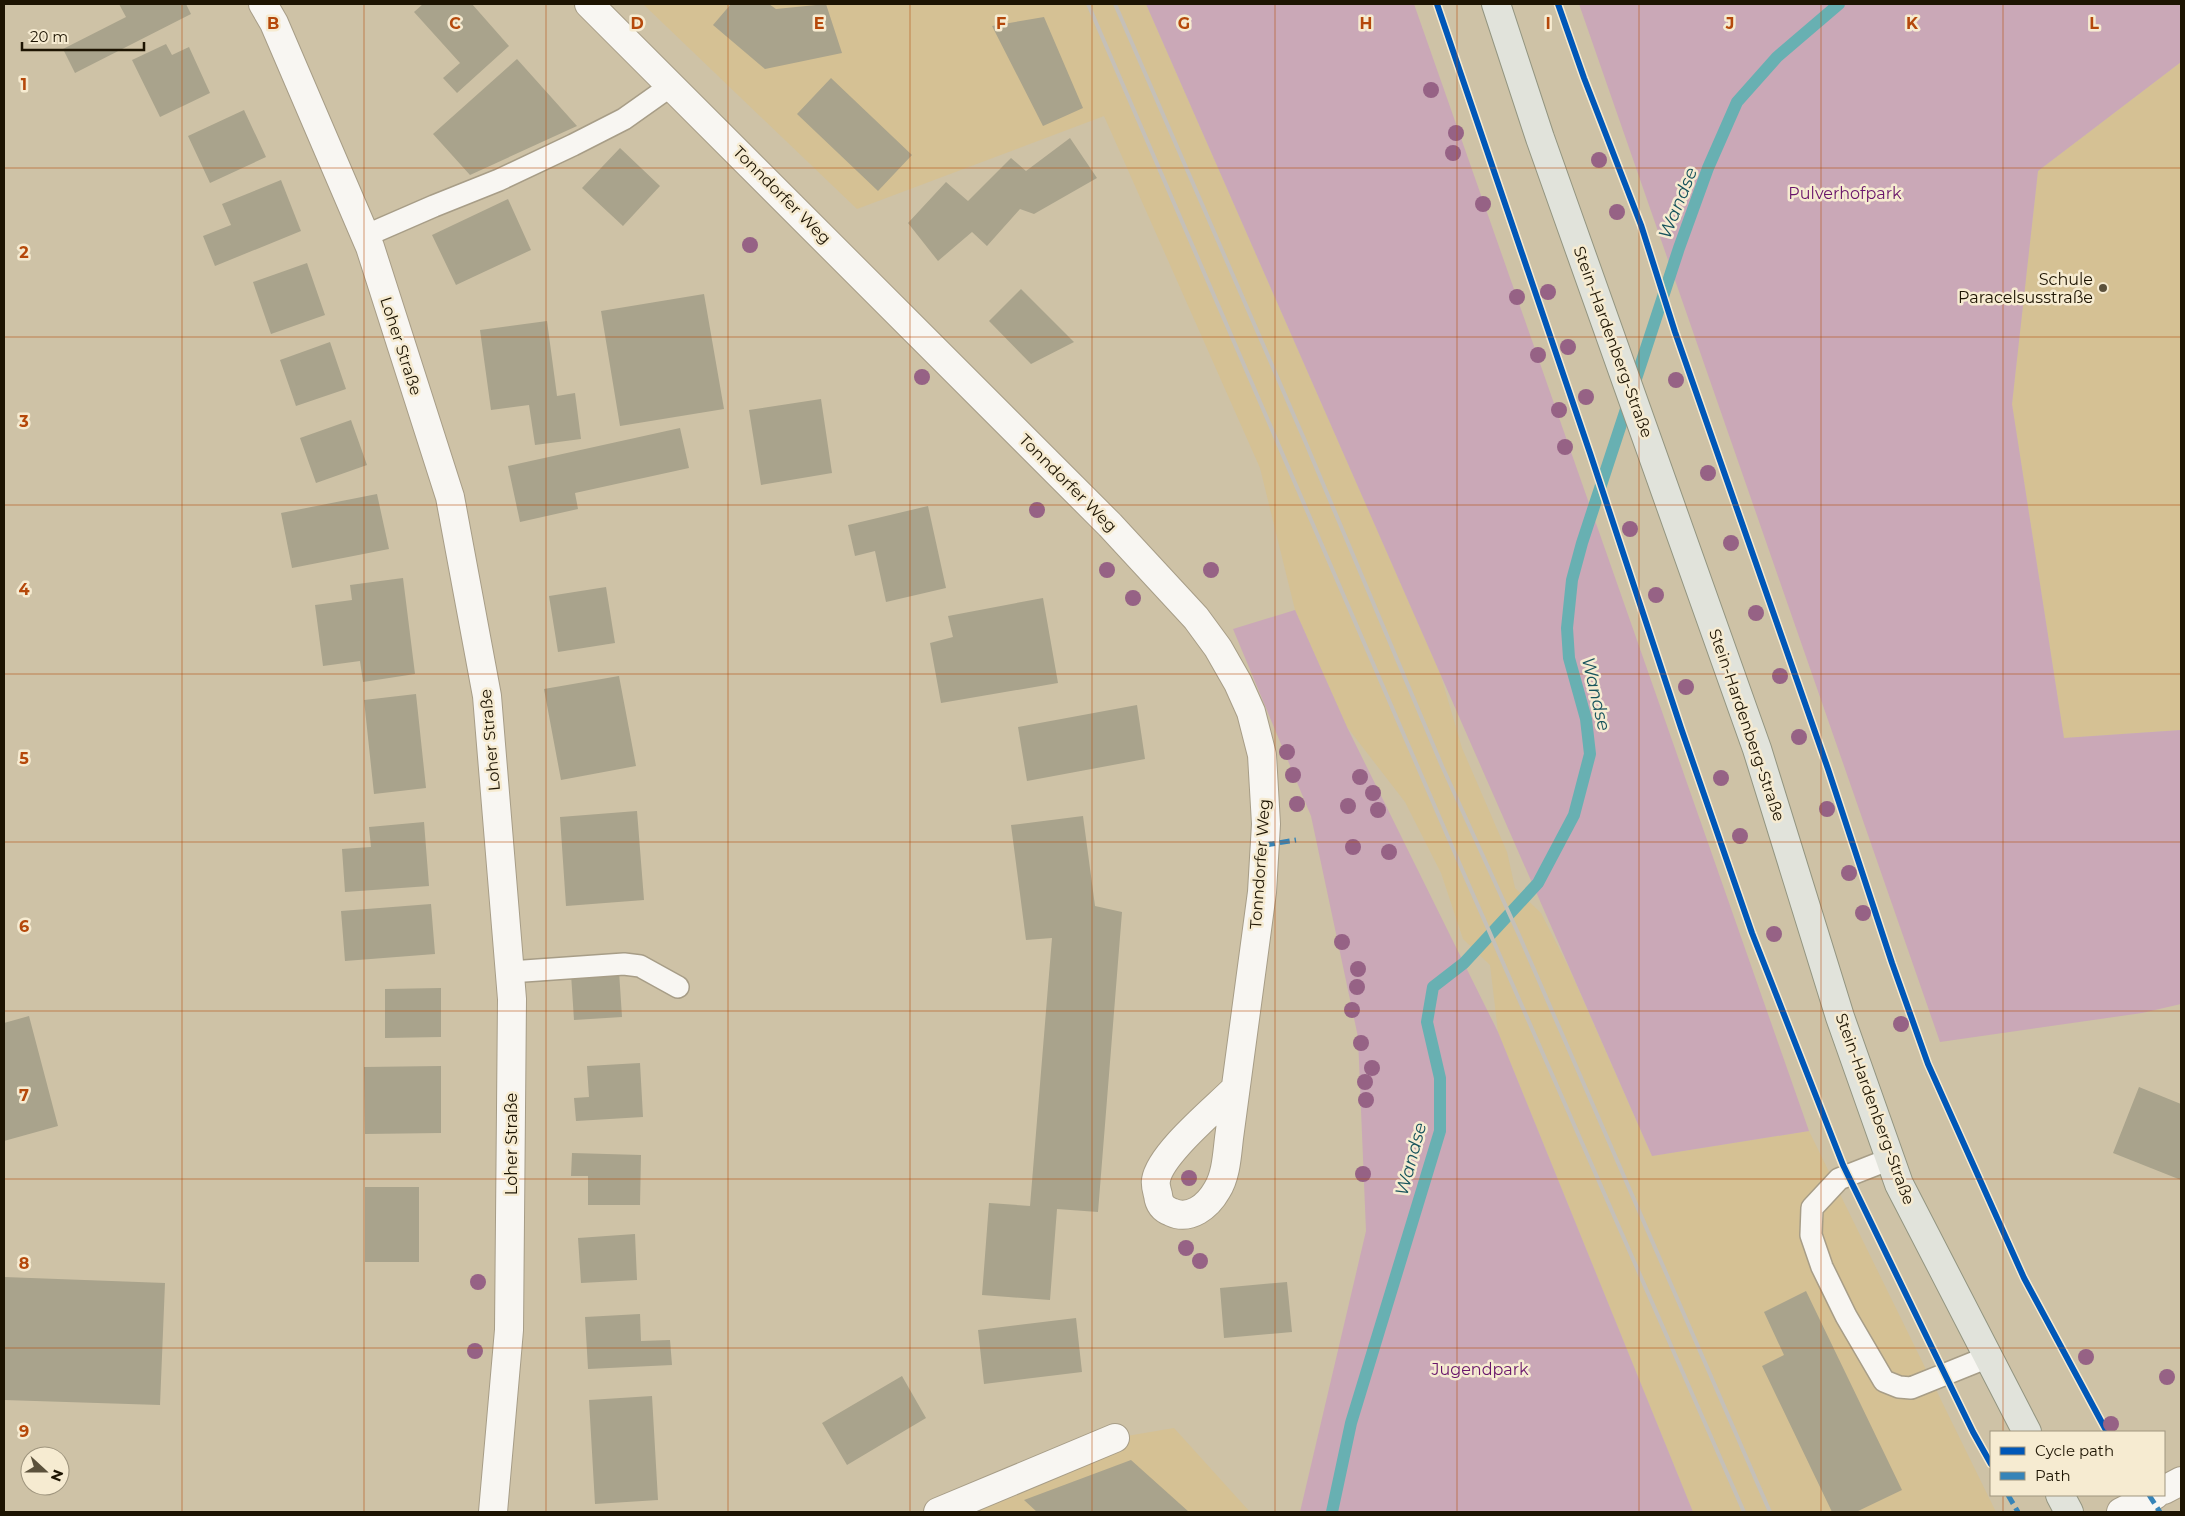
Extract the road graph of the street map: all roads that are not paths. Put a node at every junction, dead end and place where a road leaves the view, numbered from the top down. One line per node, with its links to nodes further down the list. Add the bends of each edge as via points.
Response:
1 (263, 4): 5 (street, Loher Straße)
2 (589, 4): 4 (street, Tonndorfer Weg)
3 (1496, 4): 9 (main road, Stein-Hardenberg-Straße, via 1540,138 1757,749 1840,1017)
4 (672, 85): 5 (lane, via 624,119 500,180); 8 (street, Tonndorfer Weg, via 1166,584 1207,633 1238,683 1251,712 1262,755 1266,824 1262,892)
5 (365, 236): 6 (street, Loher Straße, via 450,497 487,696)
6 (510, 972): 7 (lane, via 624,964 640,966); 17 (street, Loher Straße, via 509,1330)
7 (678, 987)
8 (1235, 1089)
9 (1890, 1158): 10 (main road, Stein-Hardenberg-Straße, via 1899,1184); 10 (lane, via 1839,1179 1812,1208 1811,1235 1842,1308 1884,1380 1900,1388 1911,1388)
10 (1988, 1357): 11 (main road, Stein-Hardenberg-Straße)
11 (2026, 1431)
12 (1115, 1438): 18 (street)
13 (2181, 1481): 14 (street)
14 (2165, 1489)
15 (2061, 1496): 19 (main road)
16 (2153, 1496): 20 (street)
17 (493, 1512)
18 (938, 1512)
19 (2069, 1512)
20 (2121, 1512)

